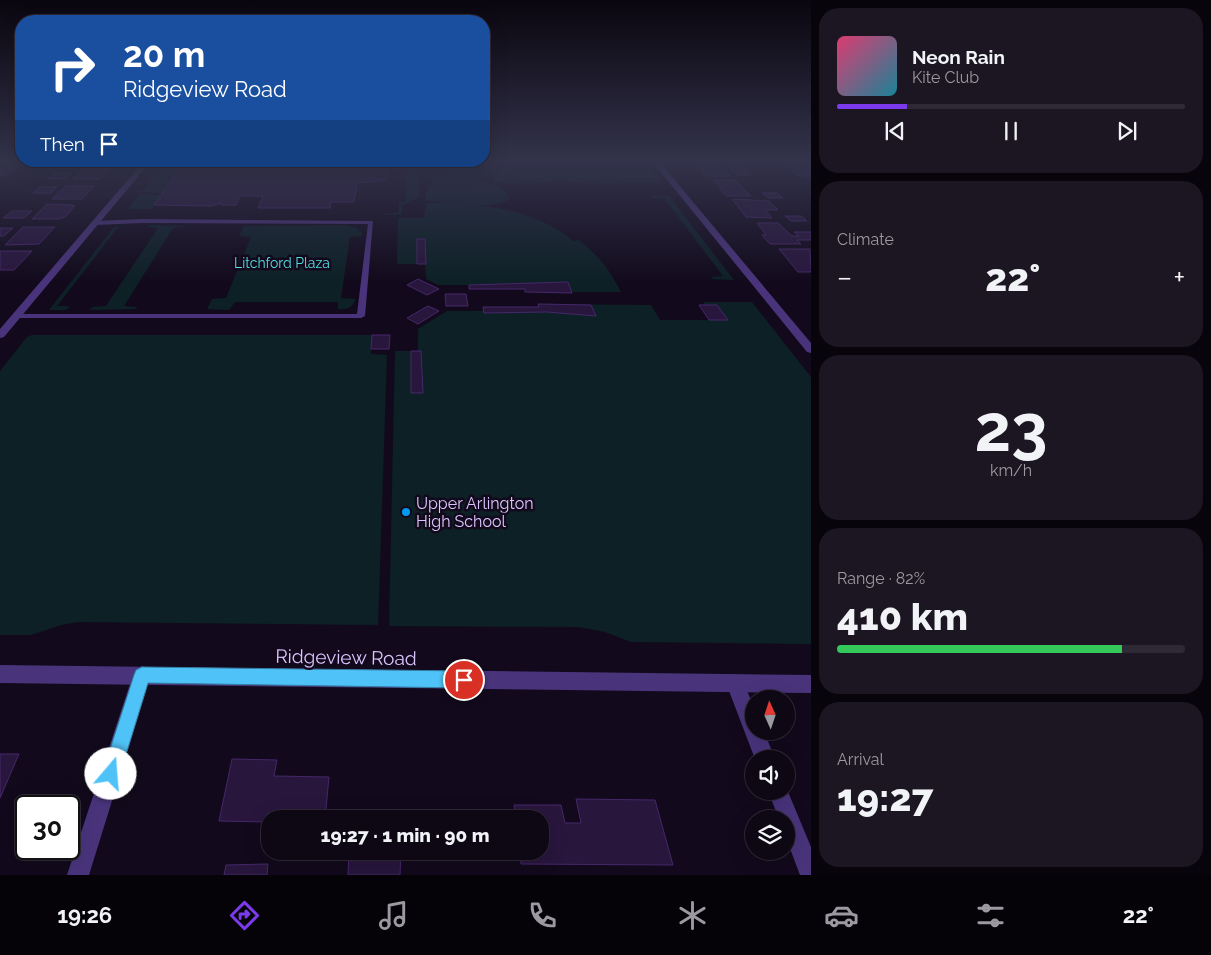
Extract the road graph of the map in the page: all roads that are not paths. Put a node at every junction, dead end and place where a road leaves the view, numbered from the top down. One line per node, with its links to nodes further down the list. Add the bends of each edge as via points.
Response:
1 (114, 201): 3 (street)
2 (688, 201): 6 (street)
3 (95, 223): 4 (street); 4 (lane, via 371,222 361,316)
4 (17, 316): 5 (street)
5 (0, 335)
6 (811, 350)
7 (0, 674): 8 (street, Ridgeview Road)
8 (142, 675): 9 (street, Ridgeview Road); 14 (street)
9 (735, 683): 10 (street, Ridgeview Road); 11 (street)
10 (811, 684)
11 (745, 708)
12 (782, 800): 13 (street)
13 (811, 874)
14 (78, 875)

